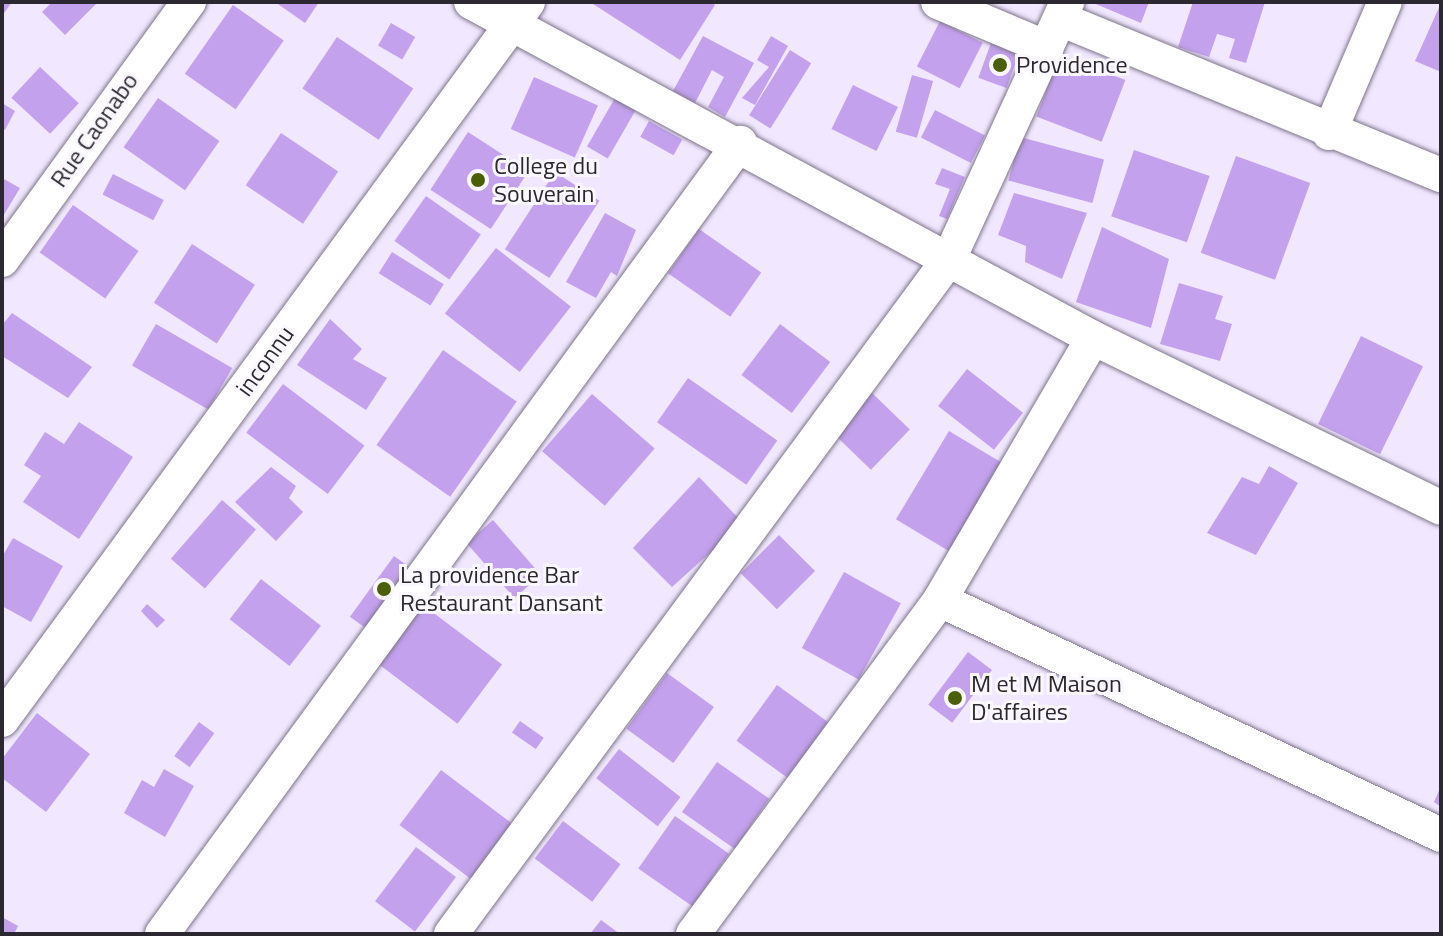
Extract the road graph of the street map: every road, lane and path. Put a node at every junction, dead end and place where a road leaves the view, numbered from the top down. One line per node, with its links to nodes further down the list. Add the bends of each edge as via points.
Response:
1 (189, 2): 11 (street, Rue Caonabo)
2 (471, 2): 5 (street)
3 (938, 2): 6 (street)
4 (1385, 2): 7 (street)
5 (518, 15): 8 (street); 15 (street, inconnu)
6 (1058, 23): 7 (street); 10 (street)
7 (1329, 133): 9 (street)
8 (740, 143): 10 (street); 17 (street)
9 (1441, 175)
10 (949, 259): 12 (street); 18 (street)
11 (2, 260)
12 (1093, 338): 13 (street); 14 (street)
13 (1441, 508)
14 (940, 600): 16 (street); 19 (street)
15 (2, 720)
16 (1441, 835)
17 (162, 934)
18 (451, 934)
19 (693, 934)

